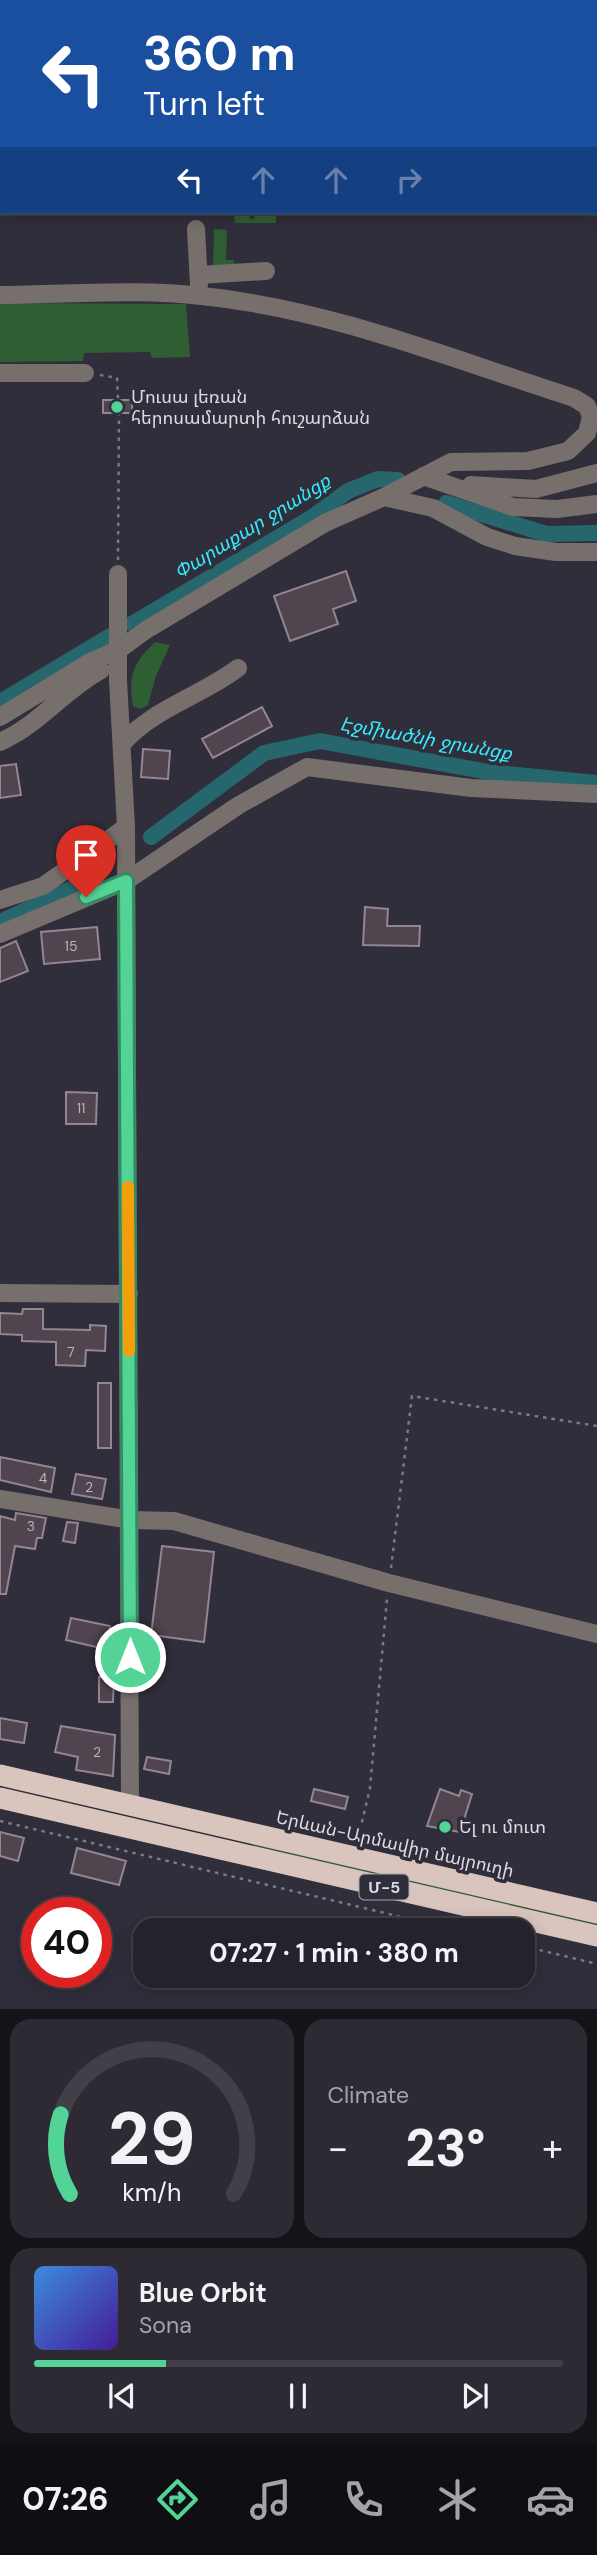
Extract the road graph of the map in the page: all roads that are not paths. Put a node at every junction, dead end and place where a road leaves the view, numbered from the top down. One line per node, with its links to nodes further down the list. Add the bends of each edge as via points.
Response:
1 (196, 229): 3 (street)
2 (266, 271): 3 (street)
3 (199, 275): 5 (street)
4 (0, 295): 5 (street)
5 (200, 295): 8 (street, via 323,318 575,398 587,406)
6 (0, 373): 7 (street)
7 (86, 373)
8 (592, 430): 10 (street, via 568,451 544,459 452,461)
9 (597, 473): 11 (street, via 536,489)
10 (423, 476): 11 (street); 12 (street)
11 (447, 483): 13 (street, via 513,507 557,509)
12 (384, 497): 14 (street, via 433,508 487,537 515,546); 16 (street, via 325,523)
13 (597, 504)
14 (597, 552)
15 (118, 574): 16 (street)
16 (120, 649): 17 (street); 20 (street)
17 (82, 666): 19 (street); 21 (street)
18 (238, 668): 23 (street, via 137,727)
19 (101, 670): 20 (street); 22 (street, via 29,728)
20 (118, 680): 23 (street)
21 (0, 717)
22 (0, 742)
23 (122, 744): 25 (street)
24 (597, 794): 26 (street, via 431,785 307,767 239,805)
25 (125, 827): 26 (street); 27 (street)
26 (126, 881): 29 (street); 32 (street)
27 (44, 888): 28 (street); 29 (street)
28 (0, 900)
29 (63, 904): 30 (street)
30 (0, 934)
31 (0, 1293): 32 (street)
32 (129, 1294): 34 (street)
33 (0, 1499): 34 (street)
34 (131, 1520): 35 (street, via 174,1521 389,1583); 38 (street)
35 (597, 1634)
36 (0, 1775): 38 (highway, Մ-5)
37 (0, 1798): 40 (highway, Մ-5)
38 (130, 1806): 39 (highway, Երևան-Արմավիր մայրուղի / Մ-5)
39 (236, 1830): 40 (highway); 41 (highway, Երևան-Արմավիր մայրուղի / Մ-5)
40 (231, 1852): 42 (highway, Մ-5)
41 (597, 1913)
42 (597, 1936)

